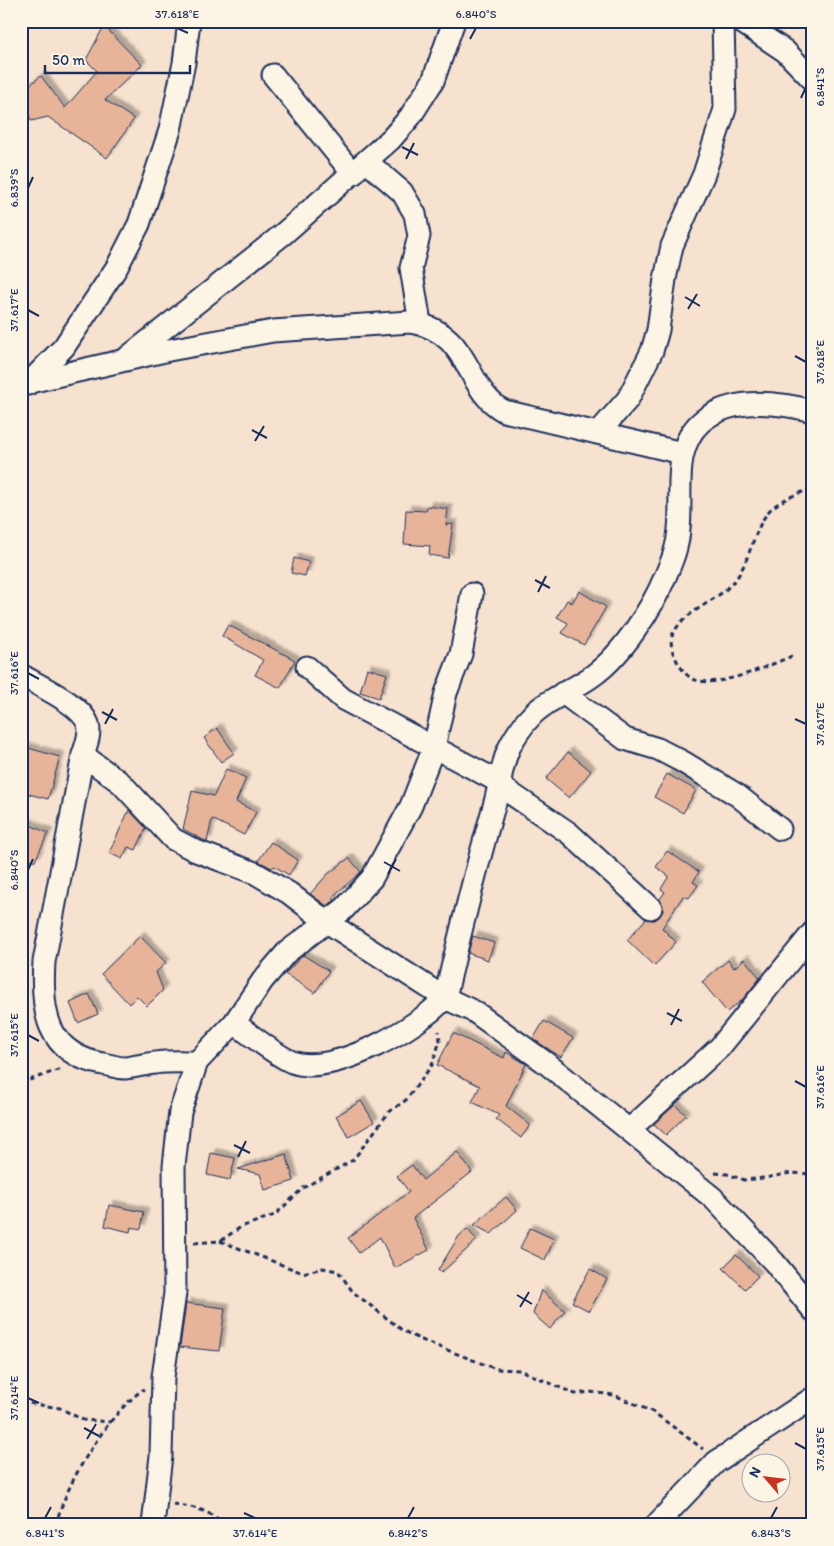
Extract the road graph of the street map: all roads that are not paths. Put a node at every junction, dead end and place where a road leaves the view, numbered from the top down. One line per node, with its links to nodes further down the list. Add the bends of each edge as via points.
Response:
1 (188, 21): 10 (street, via 184,63 170,130 136,232 117,268 64,347)
2 (454, 21): 7 (street, via 433,81 391,139)
3 (723, 21): 12 (street, via 725,108 700,182 672,246 652,351 628,399)
4 (740, 21): 6 (street, via 785,51)
5 (272, 74): 7 (street)
6 (813, 80)
7 (360, 168): 8 (street, via 402,192 415,214 419,236 411,268); 9 (street, via 282,235)
8 (420, 324): 9 (street, via 382,323 274,331); 12 (street, via 446,336 494,406 523,417)
9 (125, 359): 10 (street)
10 (24, 388)
11 (813, 411): 13 (street, via 778,404 748,403 716,413 701,422 689,436)
12 (598, 433): 13 (street)
13 (682, 453): 17 (street, via 679,531 675,554 664,581 638,624 608,663)
14 (472, 594): 18 (street, via 461,654 446,693)
15 (307, 667): 18 (street, via 343,699)
16 (21, 675): 19 (street, via 82,714 88,724 89,736)
17 (563, 693): 20 (street, via 533,714 514,741 507,753); 21 (street, via 625,739 658,749 706,776 737,795)
18 (434, 747): 20 (street); 23 (street, via 412,806 372,878 344,909)
19 (83, 755): 23 (street, via 122,783 173,839 196,851 255,872); 27 (street, via 44,962 42,996 47,1021 68,1050 87,1061 124,1068 156,1062)
20 (501, 784): 22 (street, via 569,833); 25 (street)
21 (780, 829)
22 (650, 908)
23 (327, 922): 25 (street); 26 (street, via 287,952)
24 (813, 932): 28 (street, via 720,1047)
25 (441, 1002): 26 (street, via 390,1040 334,1062 308,1065 291,1061); 28 (street, via 475,1012 546,1063)
26 (234, 1023): 27 (street)
27 (197, 1062): 31 (street, via 180,1112 174,1166 175,1293 163,1377 161,1456)
28 (628, 1130): 29 (street, via 714,1198 774,1262)
29 (813, 1310)
30 (813, 1398): 32 (street, via 716,1462)
31 (152, 1525)
32 (656, 1525)

